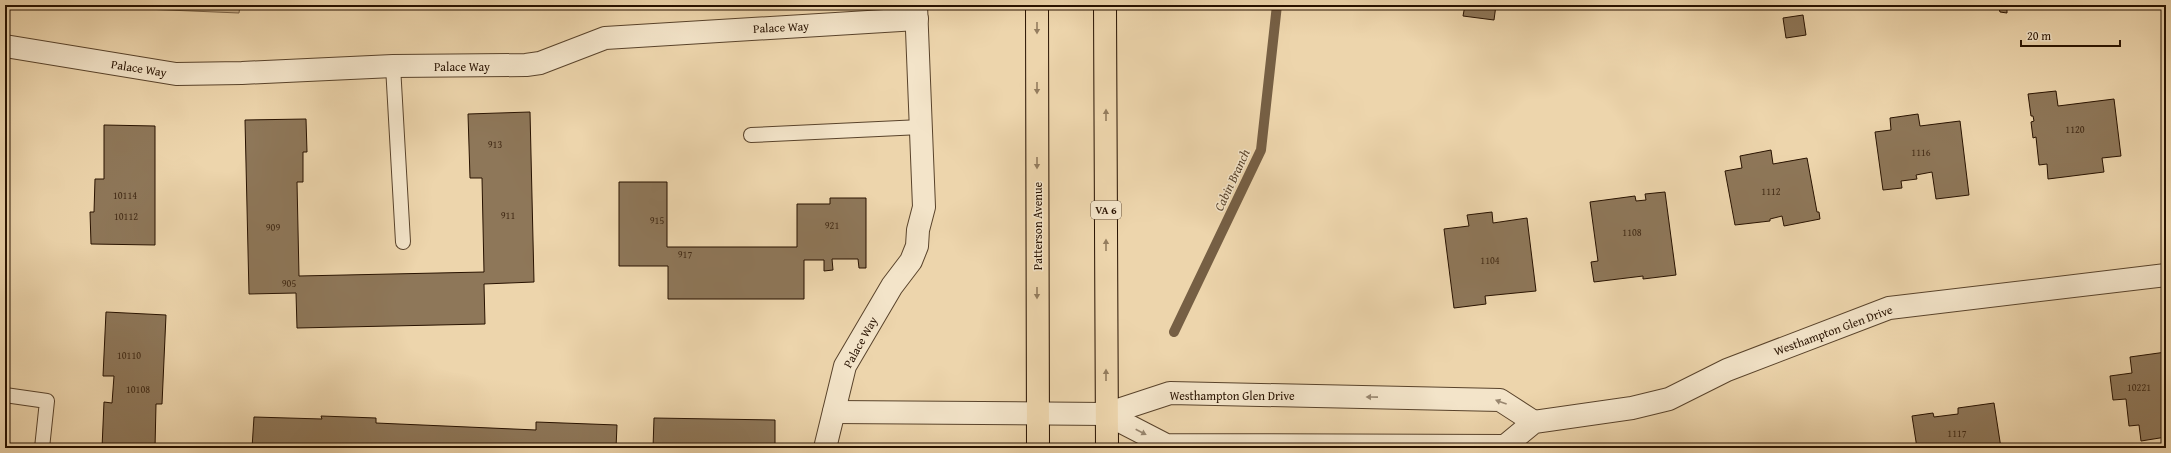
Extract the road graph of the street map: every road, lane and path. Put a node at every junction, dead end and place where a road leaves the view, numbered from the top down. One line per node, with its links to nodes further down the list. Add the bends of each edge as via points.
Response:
1 (1037, 5): 13 (main road, Patterson Avenue, one-way to 13)
2 (1105, 5): 12 (main road, VA 6, one-way to 2)
3 (916, 12): 5 (street, Palace Way, via 605,38 540,63 526,65); 6 (street, Palace Way)
4 (5, 46): 5 (street, Palace Way, via 176,74)
5 (393, 66): 8 (lane)
6 (921, 127): 7 (lane); 11 (street, Palace Way, via 924,207 917,246 911,260 892,286 845,366)
7 (751, 135)
8 (403, 242)
9 (2166, 275): 14 (street, Westhampton Glen Drive, via 1889,308 1726,370 1669,399 1632,408)
10 (5, 394): 15 (lane, via 47,401)
11 (834, 412): 13 (street); 16 (street, Palace Way)
12 (1106, 414): 13 (street); 14 (street, Westhampton Glen Drive, one-way to 12, via 1500,400 1170,393); 14 (street, one-way to 14, via 1166,445 1505,446); 18 (main road, VA 6)
13 (1038, 415): 17 (main road, Patterson Avenue)
14 (1534, 422)
15 (42, 448)
16 (825, 448)
17 (1038, 448)
18 (1106, 448)

